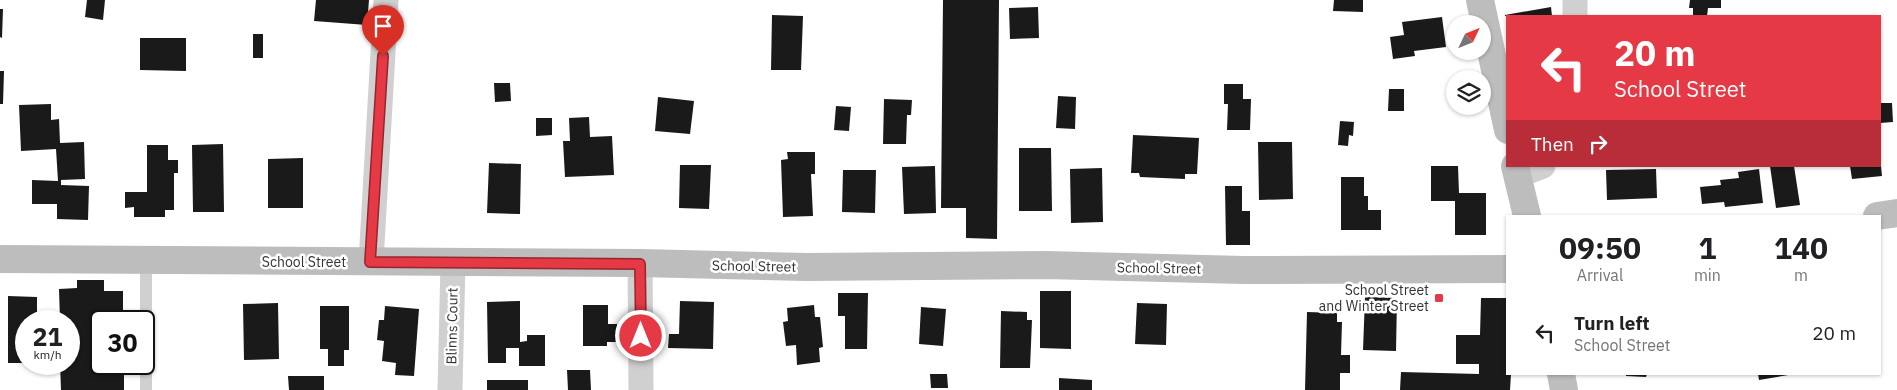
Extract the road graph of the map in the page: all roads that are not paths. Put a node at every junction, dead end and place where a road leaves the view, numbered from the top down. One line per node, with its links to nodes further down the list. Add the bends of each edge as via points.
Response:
1 (386, 0): 13 (street)
2 (1480, 0): 5 (street)
3 (1575, 0): 4 (street)
4 (1575, 15)
5 (1506, 121)
6 (1538, 167): 7 (street)
7 (1516, 171): 9 (street)
8 (1897, 213): 10 (street)
9 (1527, 215)
10 (1881, 215)
11 (0, 259): 12 (street, School Street)
12 (146, 260): 13 (street, School Street); 18 (lane)
13 (370, 262): 14 (street, School Street)
14 (453, 262): 15 (street, School Street); 19 (street, Blinns Court)
15 (640, 264): 16 (street, School Street, via 806,267 1045,265 1244,270); 20 (street)
16 (1506, 269)
17 (1560, 375): 21 (street)
18 (146, 390)
19 (450, 390)
20 (641, 390)
21 (1564, 390)

